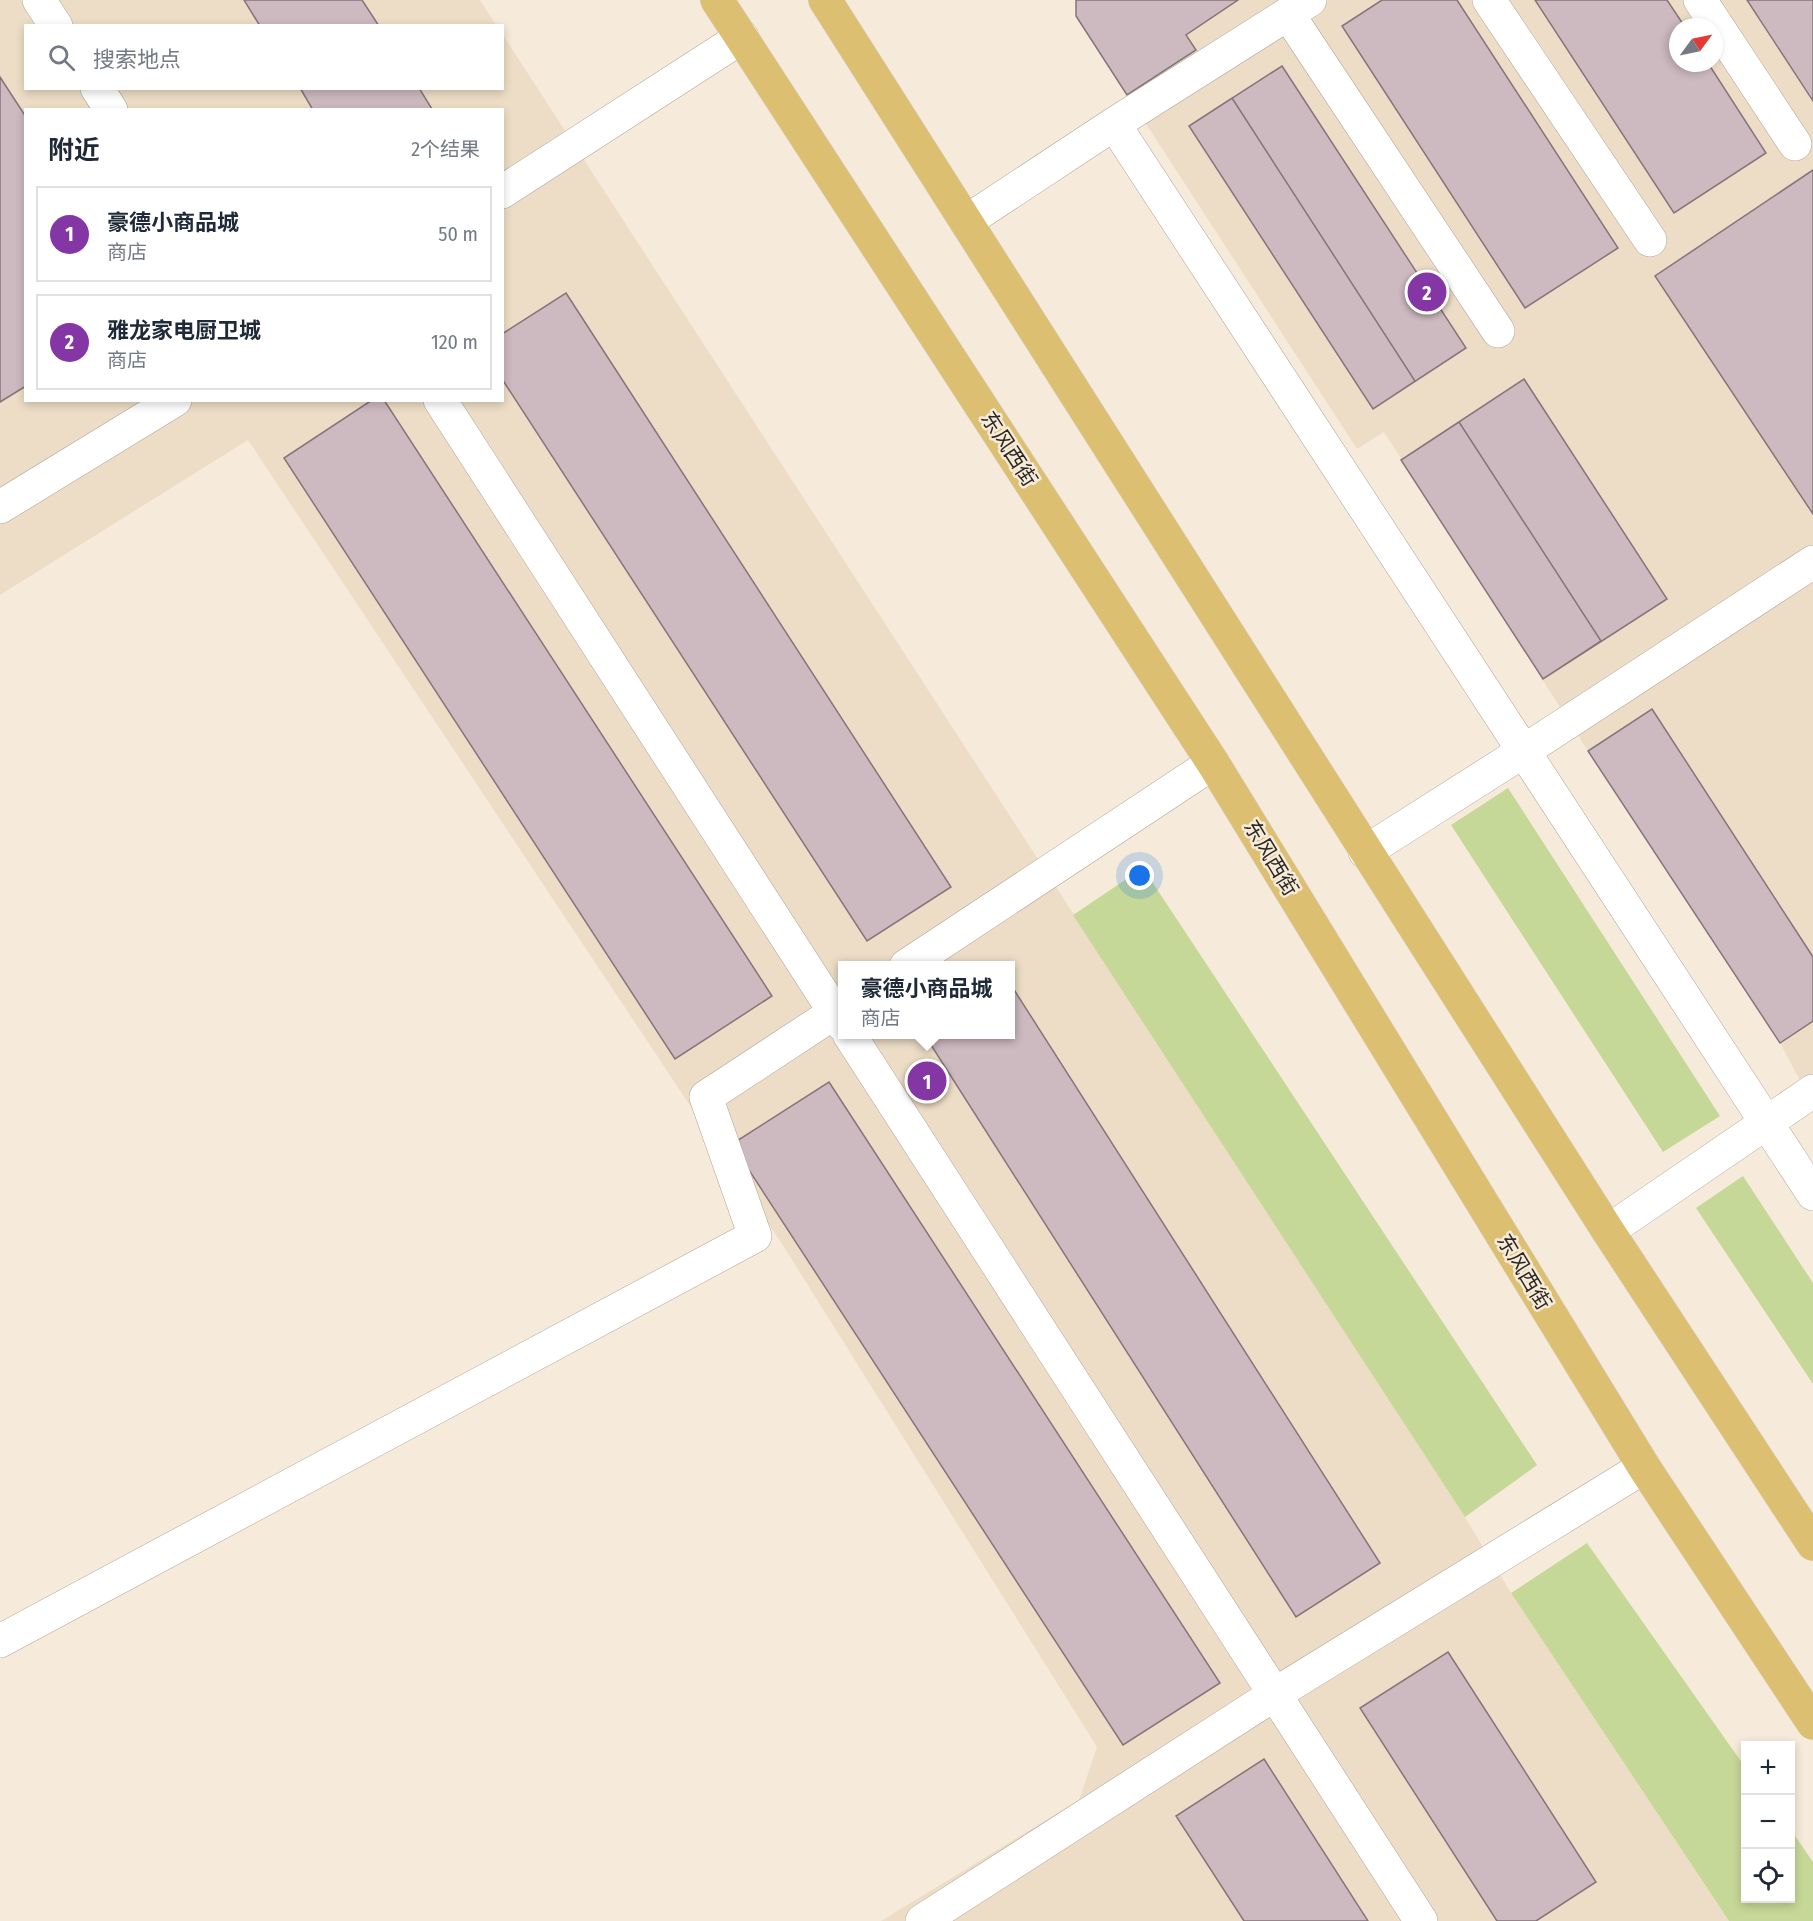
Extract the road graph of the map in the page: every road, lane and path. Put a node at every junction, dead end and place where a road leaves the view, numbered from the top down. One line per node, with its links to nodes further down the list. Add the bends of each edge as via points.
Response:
1 (39, 0): 7 (street)
2 (717, 0): 8 (main road, 东风西街)
3 (825, 0): 14 (main road)
4 (1489, 0): 15 (street)
5 (1700, 0): 12 (street)
6 (1299, 7): 11 (street); 16 (street)
7 (55, 24)
8 (742, 37): 13 (street); 22 (main road, 东风西街)
9 (98, 90): 10 (street)
10 (110, 108)
11 (1114, 124): 14 (street); 21 (street)
12 (1795, 144)
13 (504, 191)
14 (967, 221): 23 (main road)
15 (1650, 240)
16 (1498, 331)
17 (172, 402): 19 (street)
18 (441, 402): 25 (street)
19 (0, 507)
20 (1813, 562): 21 (street)
21 (1524, 751): 23 (street); 29 (street)
22 (1213, 763): 24 (street); 32 (main road, 东风西街)
23 (1365, 852): 31 (main road)
24 (914, 961)
25 (838, 1012)
26 (838, 1023): 34 (street, via 706,1097 755,1236)
27 (855, 1039): 35 (street)
28 (1813, 1091): 29 (street)
29 (1767, 1122): 30 (street); 31 (street)
30 (1813, 1194)
31 (1608, 1231): 33 (main road)
32 (1644, 1467): 35 (street); 36 (main road, 东风西街)
33 (1813, 1544)
34 (0, 1641)
35 (1275, 1694): 37 (street); 38 (street)
36 (1813, 1723)
37 (922, 1921)
38 (1421, 1921)

